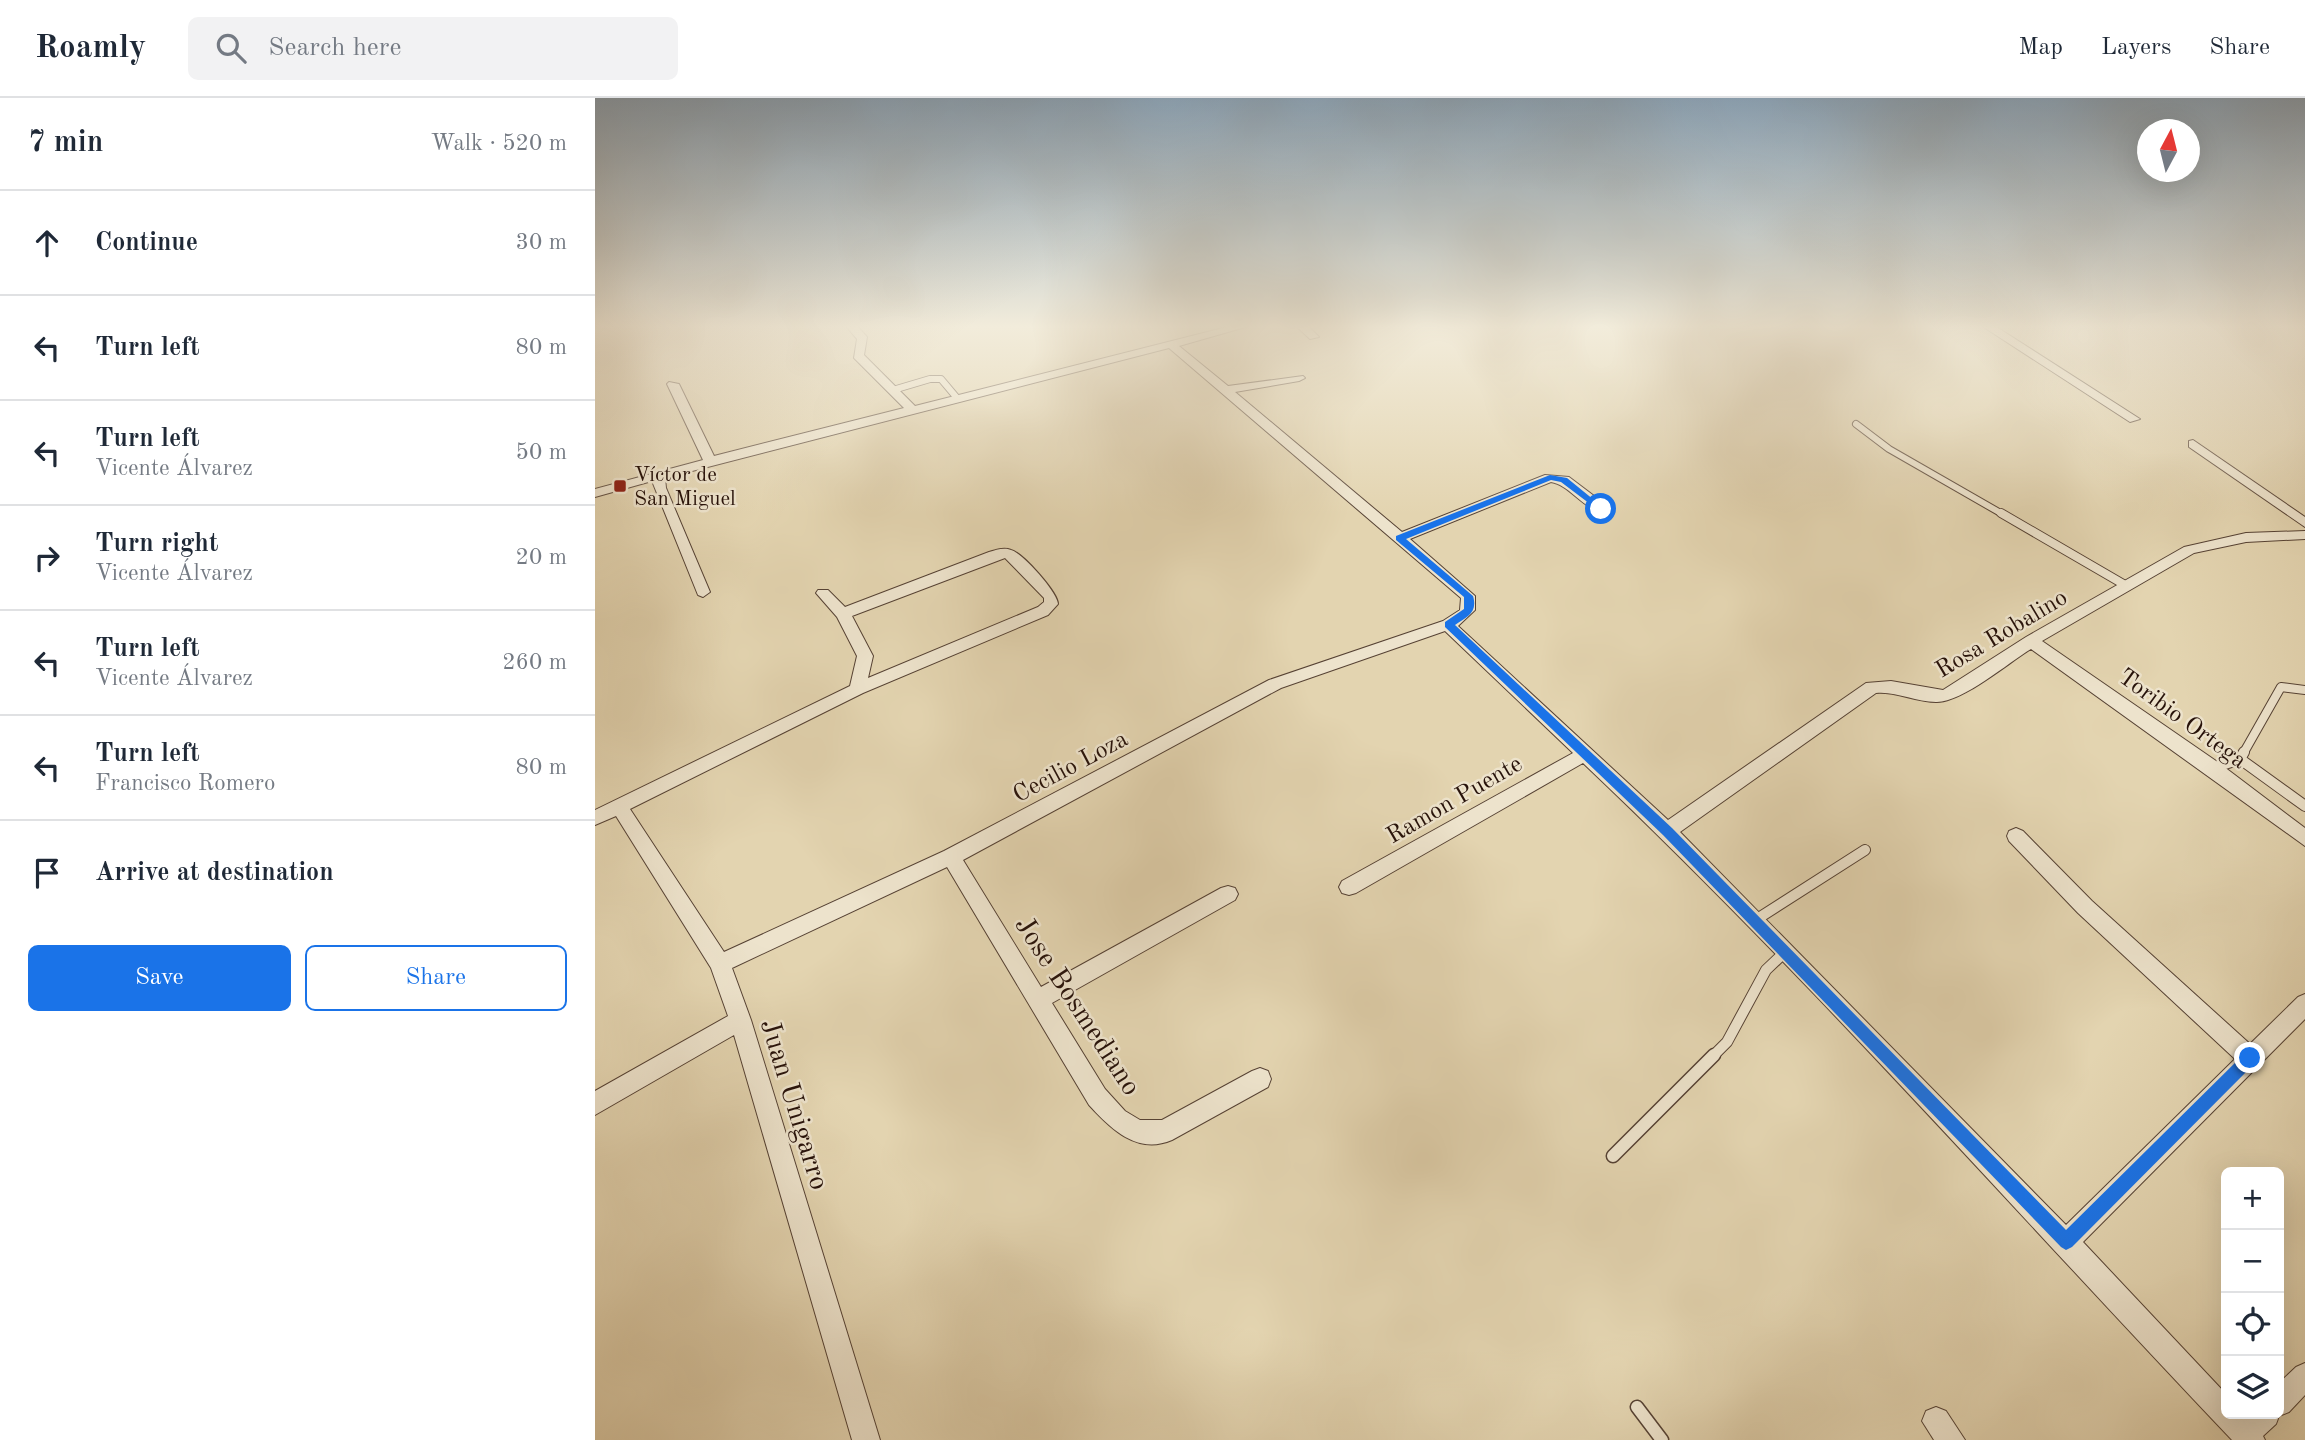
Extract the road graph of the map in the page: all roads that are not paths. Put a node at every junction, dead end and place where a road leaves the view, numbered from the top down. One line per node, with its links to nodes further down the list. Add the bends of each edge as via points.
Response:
1 (675, 389): 14 (street)
2 (898, 389): 7 (lane)
3 (949, 389): 9 (lane)
4 (995, 389): 9 (street)
5 (1233, 389): 8 (street)
6 (2086, 389): 11 (street)
7 (893, 390): 10 (street)
8 (1225, 390): 19 (street)
9 (957, 398): 10 (street)
10 (911, 410): 14 (street)
11 (2134, 419)
12 (1857, 424): 20 (lane, via 1889,449)
13 (2193, 444): 18 (street)
14 (710, 461): 15 (street)
15 (658, 475): 16 (street); 21 (street, via 659,488)
16 (595, 492)
17 (1601, 509): 19 (street, via 1564,480 1550,478)
18 (2302, 534): 20 (street, Rosa Robalino, via 2218,540 2189,550)
19 (1400, 538): 24 (street, via 1468,596 1469,611)
20 (2125, 585): 25 (street, Rosa Robalino)
21 (703, 592)
22 (823, 593): 23 (street)
23 (843, 614): 26 (street, via 865,656); 26 (street, via 1007,553 1051,597 1043,611)
24 (1448, 625): 28 (street); 38 (street, Cecilio Loza, via 1275,684)
25 (2031, 640): 30 (street, Toribio Ortega); 34 (street, Rosa Robalino, via 1946,696 1872,687)
26 (857, 689): 32 (street)
27 (2305, 690): 29 (lane, via 2281,687)
28 (1583, 755): 34 (street); 39 (street, Ramon Puente)
29 (2240, 759): 30 (lane); 31 (lane)
30 (2213, 768): 36 (street, Toribio Ortega)
31 (2305, 806)
32 (620, 808): 33 (street); 43 (street, Juan Unigarro)
33 (595, 818)
34 (1667, 831): 41 (street)
35 (2016, 836): 47 (street, via 2085,907)
36 (2305, 838)
37 (1865, 850): 41 (lane)
38 (951, 857): 43 (street, Cecilio Loza); 44 (street, Jose Bosmediano)
39 (1349, 887)
40 (1228, 894): 44 (street)
41 (1754, 921): 42 (street)
42 (1785, 952): 50 (lane, via 1766,970 1727,1042); 51 (street)
43 (720, 964): 46 (street, Juan Unigarro)
44 (1038, 1000): 48 (street, Jose Bosmediano, via 1097,1097 1137,1132 1164,1132)
45 (2305, 1004): 47 (street)
46 (740, 1020): 49 (street); 59 (street, Juan Unigarro)
47 (2250, 1058): 51 (street)
48 (1260, 1079)
49 (595, 1104)
50 (1613, 1157)
51 (2066, 1242): 55 (street)
52 (2305, 1376): 53 (street)
53 (2284, 1397)
54 (1637, 1407): 60 (lane)
55 (2221, 1409)
56 (2231, 1419): 58 (street)
57 (2262, 1419): 58 (street)
58 (2248, 1437)
59 (866, 1440)
60 (1662, 1440)

